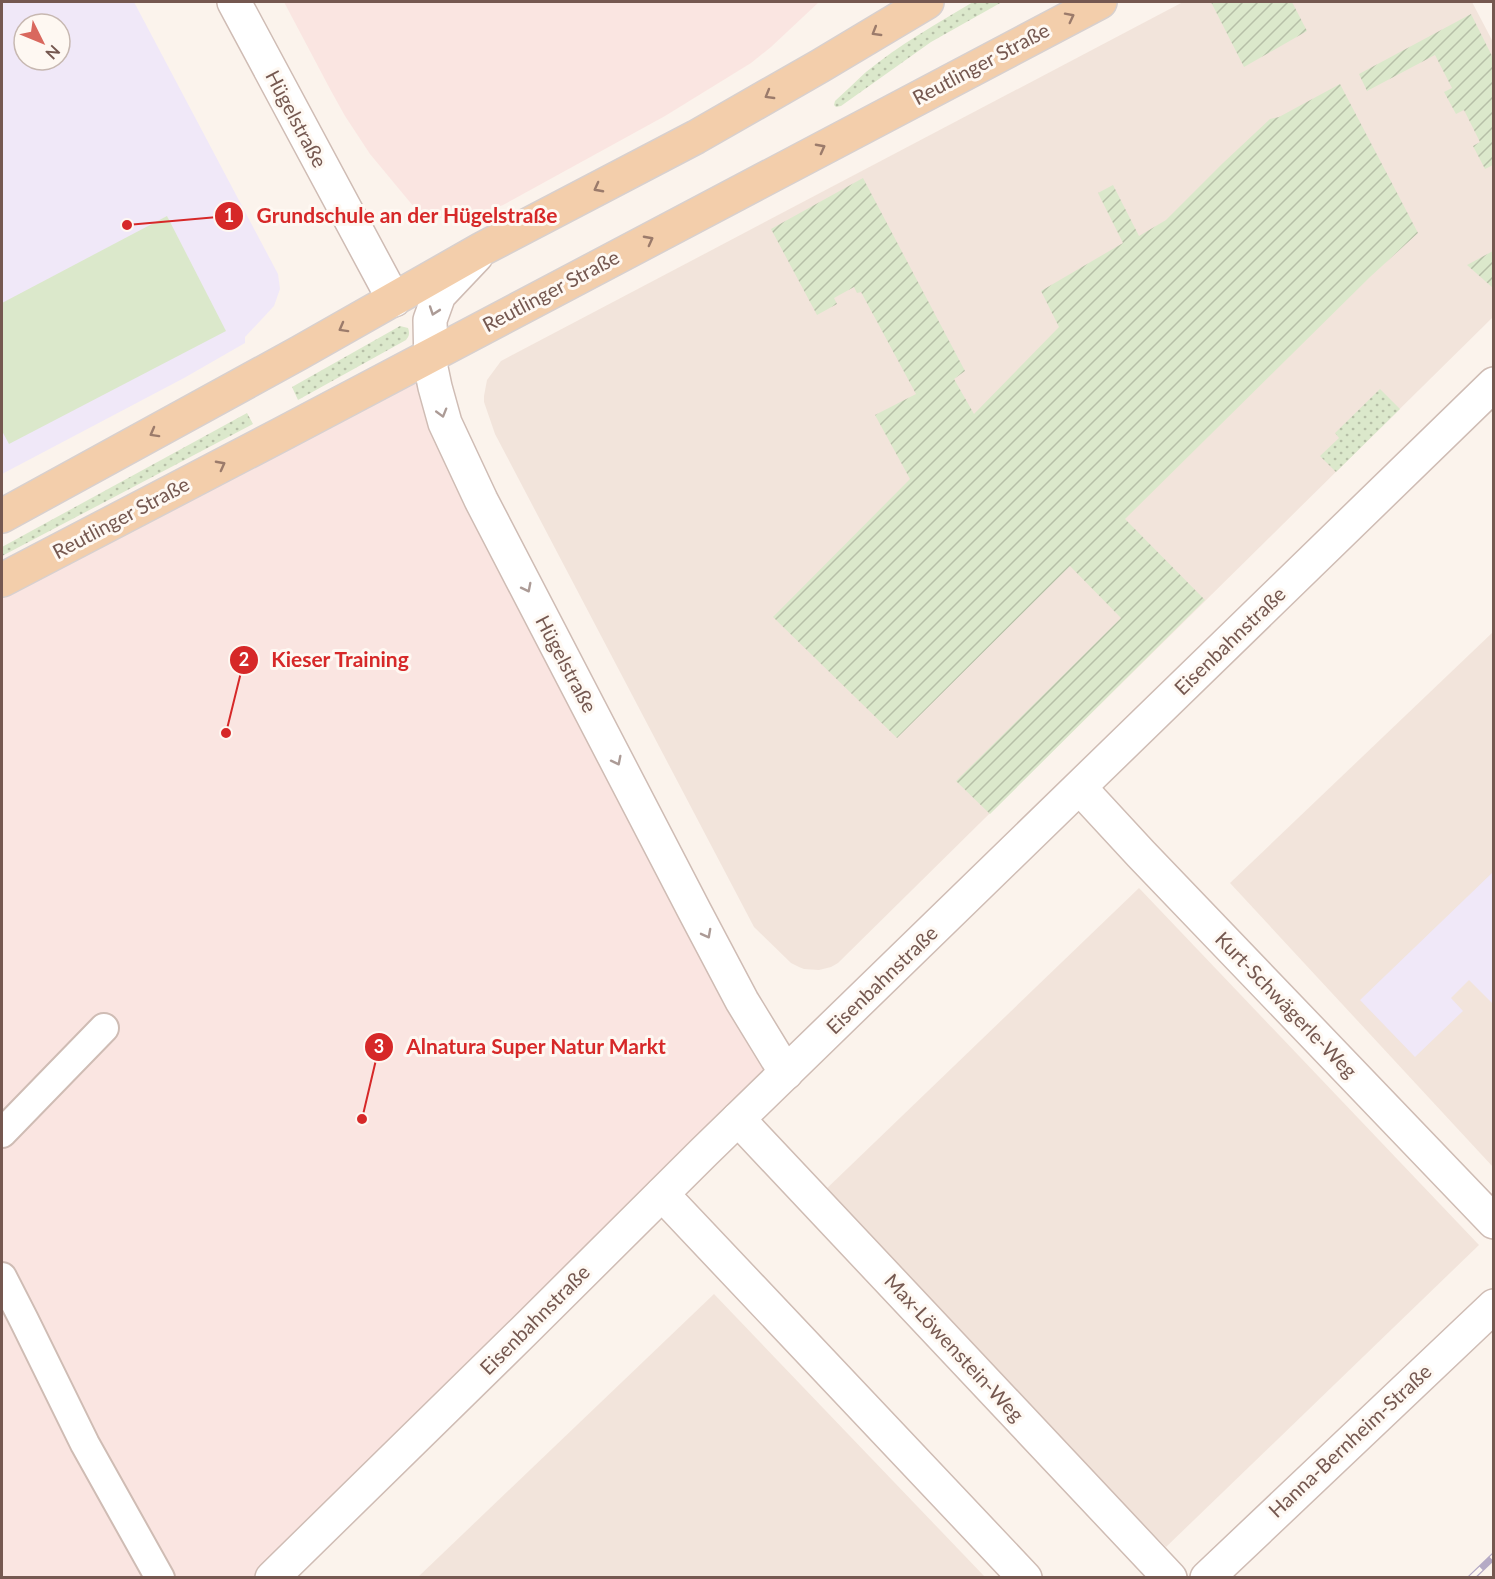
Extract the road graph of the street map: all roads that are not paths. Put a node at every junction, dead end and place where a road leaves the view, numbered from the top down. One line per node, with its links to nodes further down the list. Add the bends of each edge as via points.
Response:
1 (234, 2): 5 (street, Hügelstraße)
2 (927, 2): 4 (main road, one-way to 4, via 696,137)
3 (1100, 2): 6 (main road, Reutlinger Straße, one-way to 3)
4 (482, 249): 5 (main road); 6 (street, Hügelstraße, one-way to 6, via 440,295 430,320)
5 (394, 300): 8 (main road, one-way to 8)
6 (430, 356): 9 (main road, Reutlinger Straße, one-way to 6); 12 (street, Hügelstraße, one-way to 12, via 445,423 481,500 695,912)
7 (1494, 384): 10 (street, Eisenbahnstraße)
8 (2, 516)
9 (2, 580)
10 (1080, 788): 12 (street, Eisenbahnstraße); 16 (street, Kurt-Schwägerle-Weg)
11 (104, 1028): 14 (lane)
12 (786, 1073): 13 (street, Eisenbahnstraße)
13 (738, 1119): 15 (street, Eisenbahnstraße); 22 (street, Max-Löwenstein-Weg)
14 (2, 1132)
15 (662, 1194): 20 (street, Eisenbahnstraße); 21 (street)
16 (1494, 1222)
17 (2, 1277): 19 (lane, via 85,1444)
18 (1494, 1306): 23 (street, Hanna-Bernheim-Straße)
19 (160, 1578)
20 (272, 1578)
21 (1025, 1578)
22 (1170, 1578)
23 (1207, 1578)

